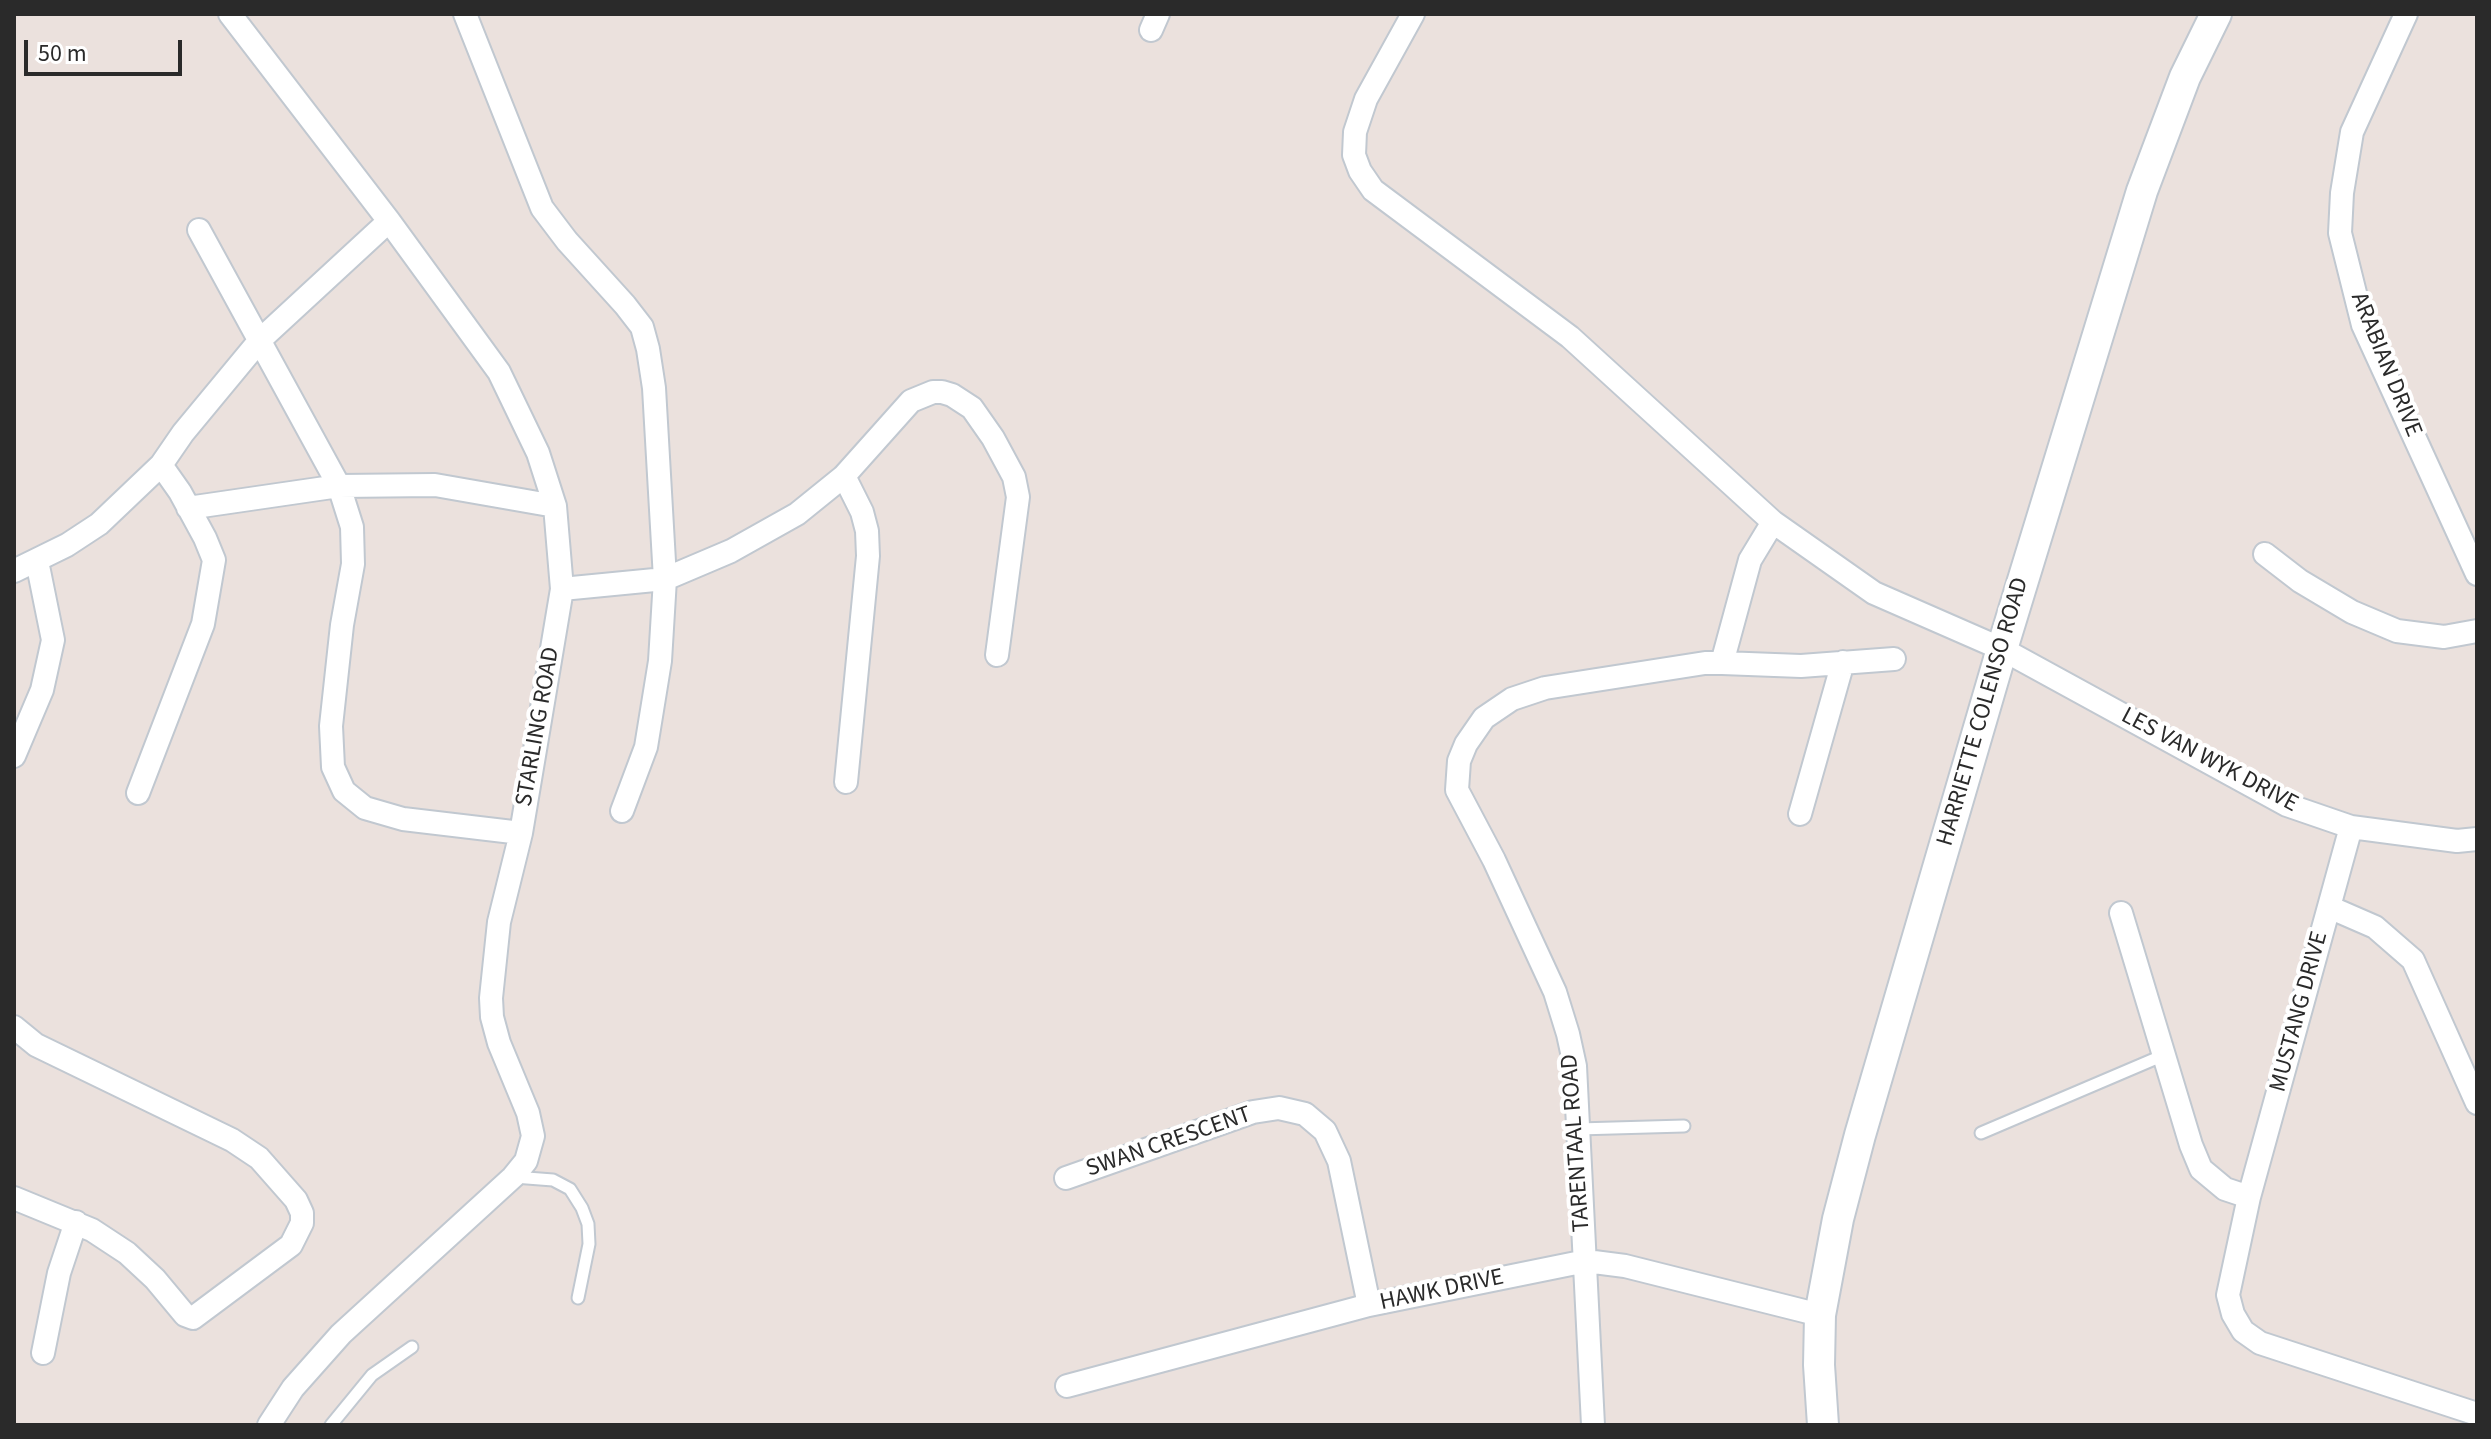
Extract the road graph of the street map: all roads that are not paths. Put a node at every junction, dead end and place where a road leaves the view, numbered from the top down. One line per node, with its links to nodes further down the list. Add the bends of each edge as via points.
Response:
1 (230, 14): 6 (street, STARLING ROAD)
2 (465, 14): 19 (street, via 542,208 642,327 654,388)
3 (1413, 14): 14 (street, LES VAN WYK DRIVE, via 1366,99 1355,132 1354,155 1373,190 1570,337)
4 (2216, 14): 22 (street, HARRIETTE COLENSO ROAD, via 2185,77 2142,191)
5 (2406, 14): 18 (street, ARABIAN DRIVE, via 2352,132 2340,233 2363,325)
6 (389, 221): 8 (street); 12 (street, STARLING ROAD, via 499,372 538,453)
7 (199, 230): 8 (street)
8 (260, 340): 9 (street); 11 (street)
9 (161, 465): 13 (street); 16 (street, via 99,524)
10 (844, 476): 19 (street, via 797,514 731,551); 23 (street, via 911,401 942,392 972,408 1006,461 1018,497); 28 (street, via 862,512 868,556)
11 (339, 486): 12 (street, via 435,485); 13 (street); 33 (street, via 352,527 353,564 331,726 333,767 344,791 365,808 403,819)
12 (555, 506): 20 (street, STARLING ROAD)
13 (188, 508): 29 (street, via 214,560 210,589 203,624)
14 (1773, 522): 22 (street, LES VAN WYK DRIVE, via 1874,593); 26 (street, via 1750,560)
15 (2265, 554): 21 (street, via 2352,612 2397,631 2444,637)
16 (37, 561): 17 (street); 27 (street, via 53,640 42,690)
17 (14, 571)
18 (2477, 574)
19 (665, 579): 20 (street); 30 (street, via 660,661 646,747)
20 (562, 589): 33 (street, STARLING ROAD)
21 (2477, 631)
22 (2002, 649): 32 (street, LES VAN WYK DRIVE, via 2287,805); 51 (street, HARRIETTE COLENSO ROAD, via 1860,1135)
23 (997, 655)
24 (1894, 659): 25 (street)
25 (1843, 662): 26 (street); 31 (street)
26 (1722, 663): 41 (street, TARENTAAL ROAD, via 1545,688 1512,699 1484,718 1459,761 1457,790 1555,992 1575,1066)
27 (14, 756)
28 (846, 782)
29 (138, 793)
30 (622, 811)
31 (1800, 814)
32 (2351, 827): 34 (street, LES VAN WYK DRIVE); 35 (street, MUSTANG DRIVE)
33 (521, 833): 43 (street, STARLING ROAD, via 499,922 491,998 499,1043 533,1136 526,1161)
34 (2477, 839)
35 (2329, 907): 39 (street, via 2375,927 2413,960); 45 (street, MUSTANG DRIVE)
36 (2121, 913): 38 (street)
37 (14, 1027): 47 (street, via 36,1045 232,1140 259,1158 302,1213 291,1245 193,1318 127,1253)
38 (2164, 1055): 42 (lane); 45 (street, via 2201,1169 2225,1189)
39 (2477, 1103)
40 (1684, 1126): 41 (lane)
41 (1578, 1129): 48 (street, TARENTAAL ROAD)
42 (1981, 1133)
43 (513, 1177): 49 (lane, via 553,1180 570,1189 582,1208 589,1244); 56 (street, STARLING ROAD, via 341,1334 293,1388)
44 (1066, 1178): 50 (street, SWAN CRESCENT, via 1253,1112 1279,1108 1305,1114 1325,1131 1339,1161)
45 (2249, 1197): 55 (street, MUSTANG DRIVE, via 2228,1295 2243,1331 2260,1343)
46 (14, 1198): 47 (street)
47 (76, 1222): 53 (street, via 59,1273)
48 (1586, 1261): 50 (street, HAWK DRIVE); 51 (street, HAWK DRIVE); 58 (street, TARENTAAL ROAD)
49 (578, 1298)
50 (1369, 1305): 54 (street, HAWK DRIVE)
51 (1820, 1315): 59 (street, HARRIETTE COLENSO ROAD)
52 (412, 1347): 57 (lane, via 372,1375)
53 (43, 1353)
54 (1067, 1386)
55 (2477, 1414)
56 (269, 1425)
57 (331, 1425)
58 (1593, 1425)
59 (1823, 1425)

